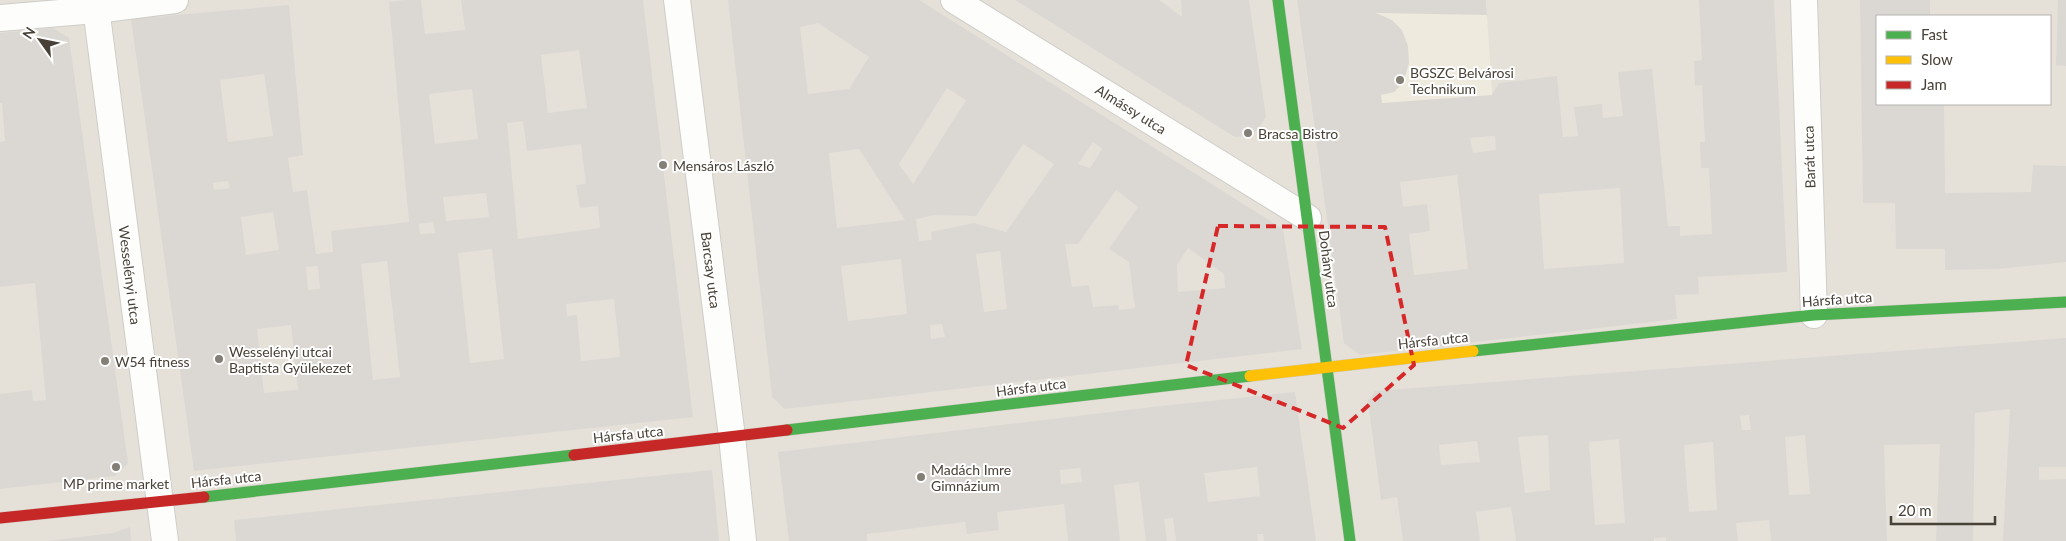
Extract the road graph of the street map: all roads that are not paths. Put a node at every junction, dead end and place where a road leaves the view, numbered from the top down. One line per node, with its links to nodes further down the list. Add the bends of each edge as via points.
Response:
1 (175, 0): 6 (street)
2 (677, 0): 12 (street, Barcsay utca)
3 (954, 0): 8 (street, Almássy utca)
4 (1278, 0): 8 (street, Dohány utca)
5 (1804, 0): 10 (street, Barát utca)
6 (96, 5): 7 (street); 13 (street, Wesselényi utca)
7 (0, 18)
8 (1308, 218): 11 (street, Dohány utca)
9 (2066, 302): 10 (street, Hársfa utca)
10 (1814, 315): 11 (street, Hársfa utca)
11 (1326, 367): 12 (street, Hársfa utca); 17 (street, Dohány utca)
12 (732, 437): 13 (street, Hársfa utca); 16 (street, Barcsay utca)
13 (160, 502): 14 (street, Hársfa utca); 15 (street, Wesselényi utca)
14 (0, 518)
15 (165, 541)
16 (743, 541)
17 (1350, 541)

